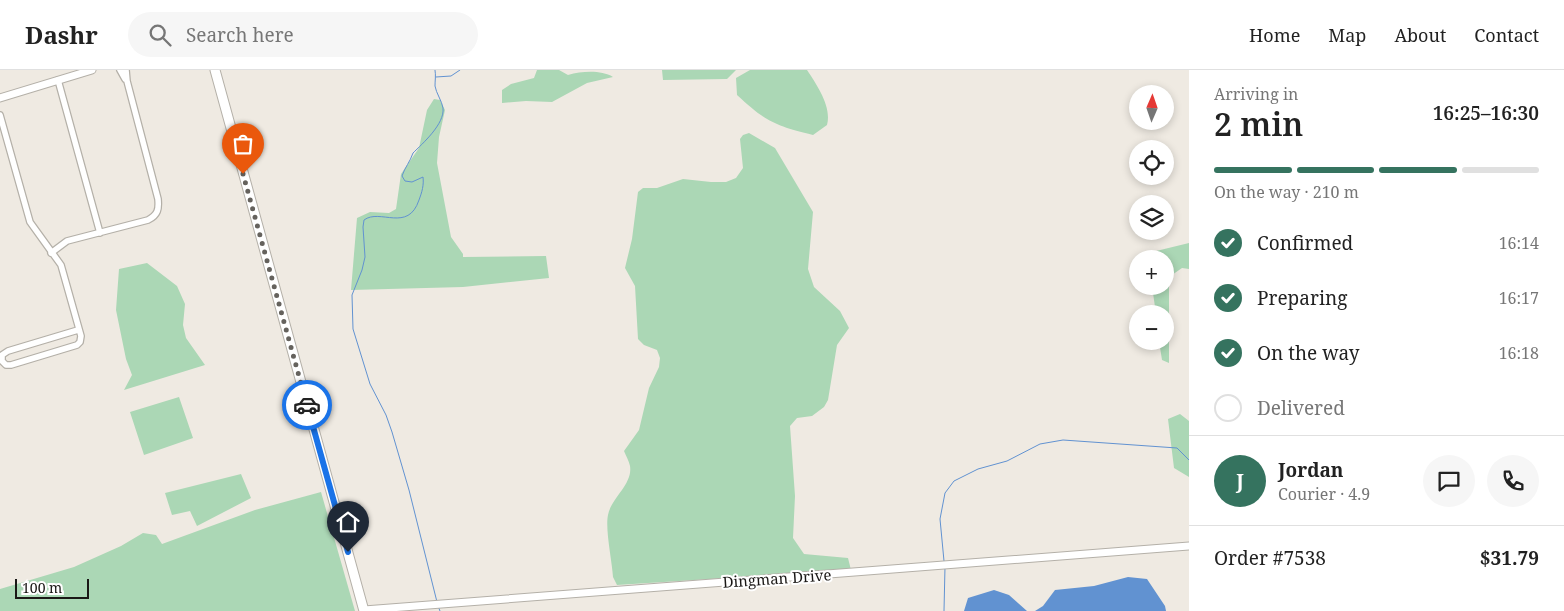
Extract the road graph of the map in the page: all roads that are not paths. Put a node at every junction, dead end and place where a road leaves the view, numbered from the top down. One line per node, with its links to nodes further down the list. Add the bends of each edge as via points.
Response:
1 (92, 70): 5 (street)
2 (120, 70): 6 (street)
3 (126, 70): 6 (street)
4 (215, 70): 13 (main road)
5 (58, 80): 7 (street); 9 (street)
6 (126, 80): 9 (street, via 159,206 156,214 148,220)
7 (0, 98)
8 (0, 115): 10 (street, via 30,222)
9 (100, 232): 10 (street, via 67,242)
10 (52, 253): 11 (street, via 64,272)
11 (78, 330): 11 (street, via 81,339 77,345 11,365 2,361 2,355 8,351)
12 (1189, 546): 13 (street, Dingman Drive)
13 (364, 611)

